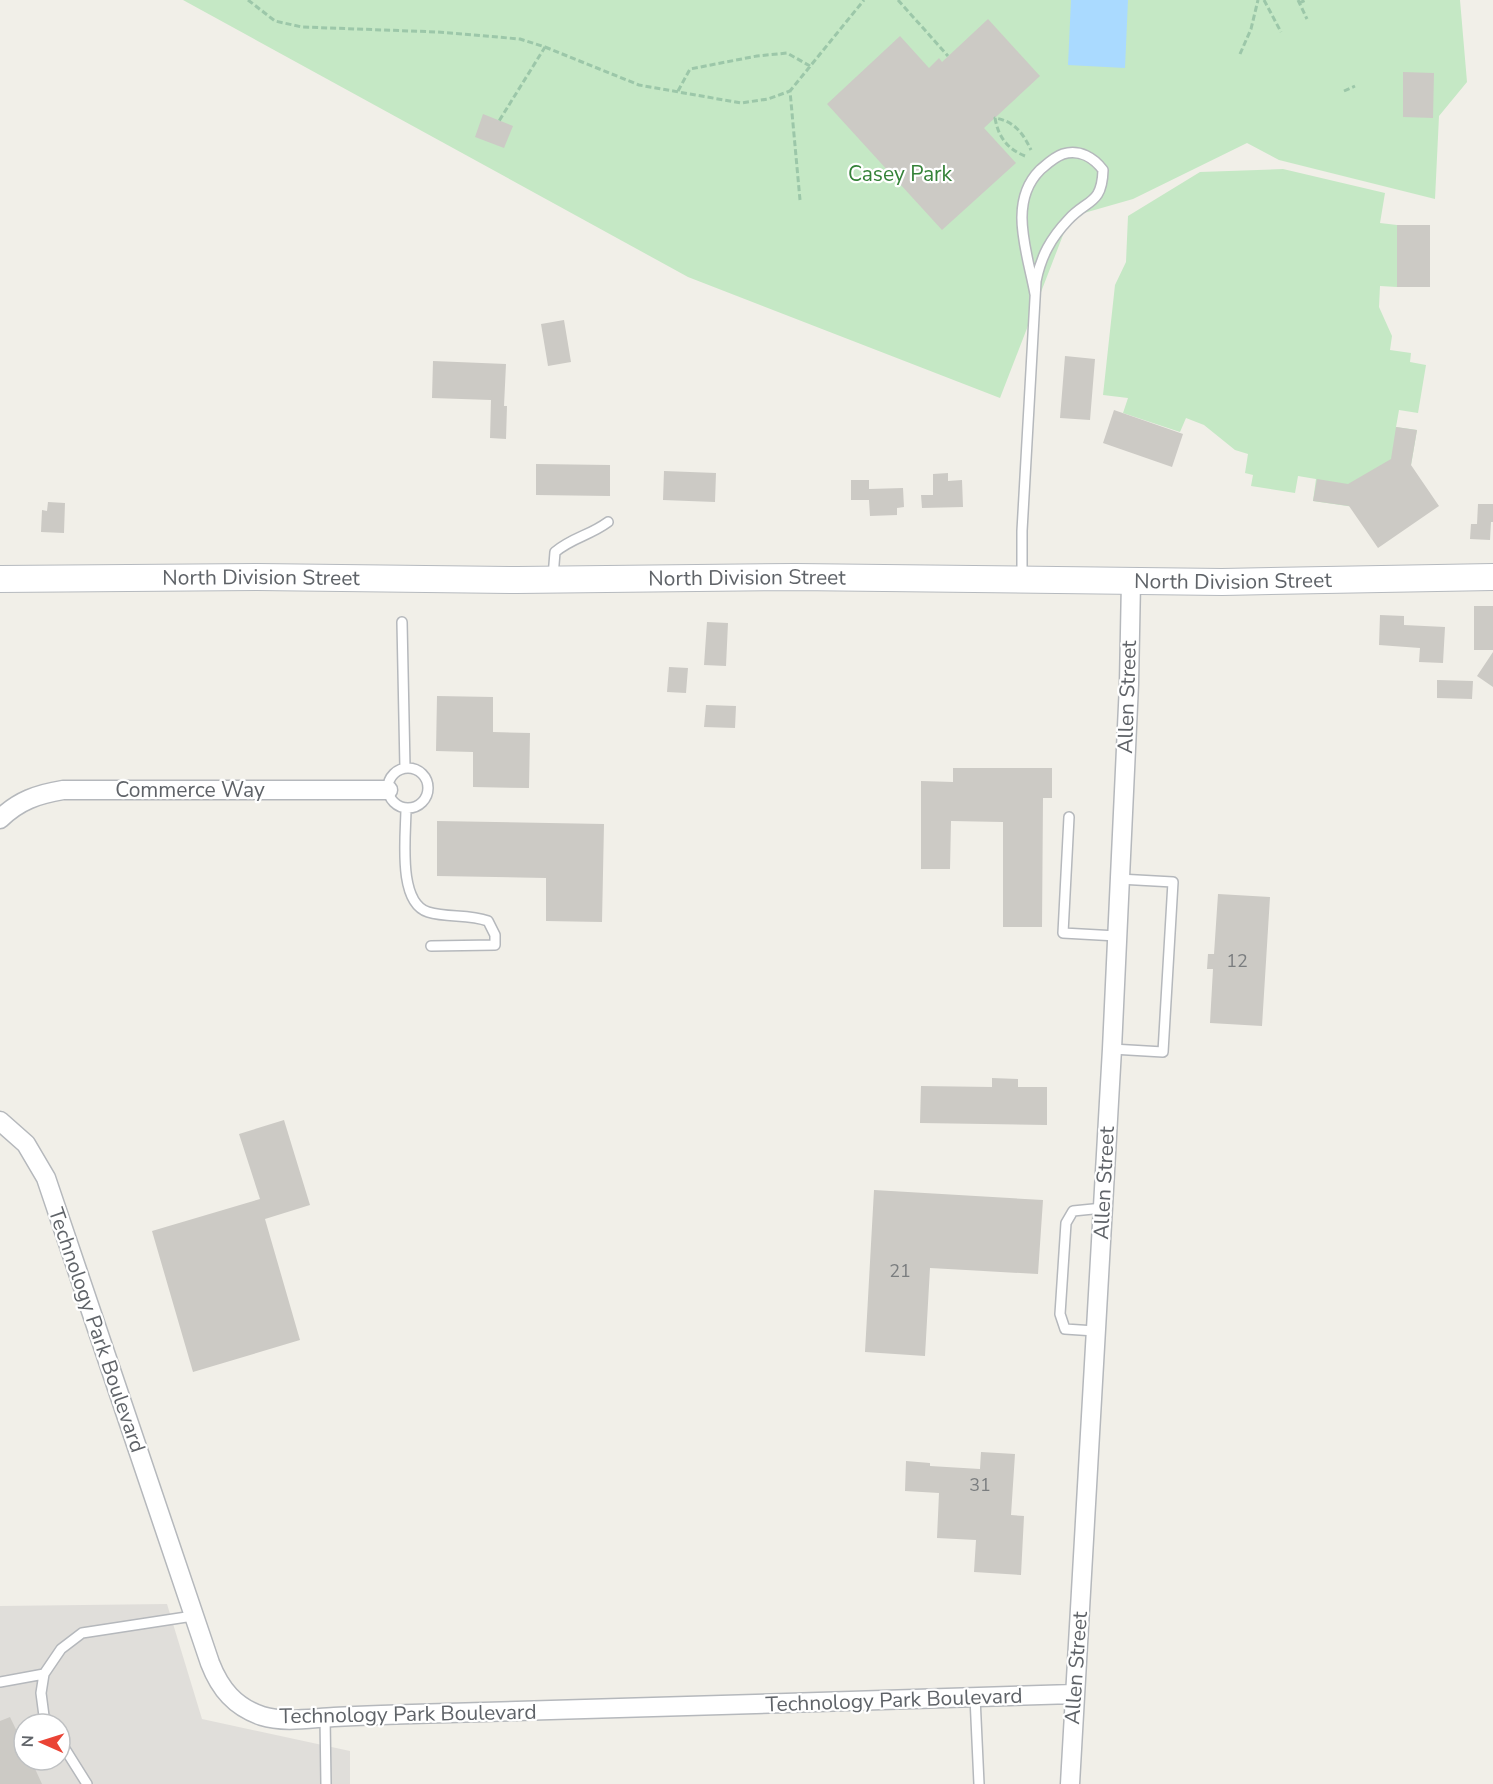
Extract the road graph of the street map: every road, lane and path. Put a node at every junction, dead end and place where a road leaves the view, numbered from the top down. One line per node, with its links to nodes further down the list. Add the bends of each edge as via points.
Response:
1 (248, 0): 10 (path, via 275,21 302,27 438,32 520,39)
2 (864, 0): 13 (path)
3 (898, 0): 12 (path)
4 (1258, 0): 11 (path)
5 (1264, 0): 9 (path)
6 (1306, 0): 7 (path)
7 (1299, 2): 8 (path)
8 (1306, 19)
9 (1281, 32)
10 (545, 47): 15 (path, via 639,85); 18 (path)
11 (1240, 54)
12 (948, 57)
13 (810, 66): 15 (path, via 787,53 757,56 690,69); 16 (path)
14 (1355, 86): 17 (path)
15 (678, 91): 16 (path, via 741,103)
16 (790, 91): 21 (path)
17 (1344, 91)
18 (499, 121)
19 (1031, 150): 20 (path, via 1016,127 995,118 1003,141)
20 (1025, 156)
21 (800, 200)
22 (1035, 294): 22 (lane, via 1047,246 1103,186 1103,170 1093,158 1065,154 1048,162 1032,178 1025,193 1022,214); 27 (lane)
23 (608, 522): 26 (lane, via 568,541 555,552)
24 (1493, 577): 28 (street, North Division Street)
25 (0, 579): 26 (street, North Division Street)
26 (553, 580): 27 (street, North Division Street, via 795,577)
27 (1022, 581): 28 (street, North Division Street)
28 (1131, 581): 35 (street, Allen Street)
29 (402, 622): 30 (lane)
30 (405, 768): 31 (lane, via 391,778); 32 (lane, via 419,771 428,788 419,805)
31 (388, 790): 32 (lane, via 394,802); 34 (street, Commerce Way, via 63,790 26,799)
32 (406, 808): 37 (lane, via 406,885 412,899 425,911 488,921 495,935 495,945)
33 (1069, 817): 36 (lane, via 1063,933)
34 (0, 819)
35 (1119, 879): 36 (street, Allen Street); 38 (lane, via 1173,882 1163,1052)
36 (1117, 936): 38 (street, Allen Street)
37 (431, 946)
38 (1112, 1049): 40 (street, Allen Street)
39 (0, 1120): 42 (street, Technology Park Boulevard, via 26,1144 46,1178)
40 (1103, 1208): 41 (street, Allen Street); 41 (lane, via 1073,1211 1065,1223 1060,1314 1065,1329)
41 (1095, 1331): 45 (street, Allen Street)
42 (193, 1616): 43 (lane, via 82,1633 61,1649); 48 (street, Technology Park Boulevard, via 215,1677 234,1701 273,1718)
43 (45, 1674): 44 (lane); 47 (lane, via 41,1693)
44 (0, 1682)
45 (1074, 1694): 46 (street, Technology Park Boulevard); 53 (street, Allen Street)
46 (975, 1697): 48 (street, Technology Park Boulevard); 52 (lane)
47 (43, 1712)
48 (325, 1718): 51 (lane)
49 (72, 1760): 50 (lane)
50 (87, 1784)
51 (326, 1784)
52 (979, 1784)
53 (1070, 1784)

